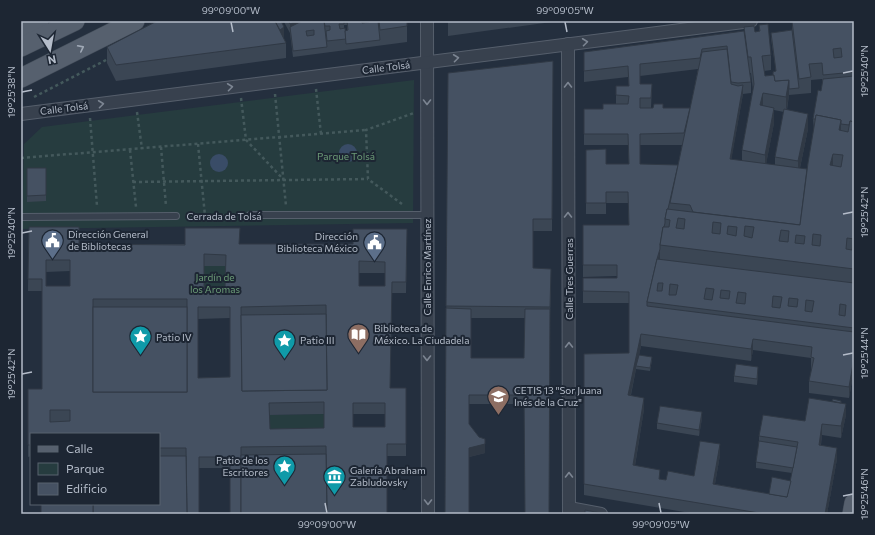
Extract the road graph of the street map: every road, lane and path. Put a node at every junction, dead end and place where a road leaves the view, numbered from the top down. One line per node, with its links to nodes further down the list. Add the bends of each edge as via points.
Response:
1 (75, 21): 9 (main road)
2 (135, 21): 13 (main road, one-way to 2)
3 (428, 21): 11 (street, Calle Enrico Martínez)
4 (751, 21): 8 (street, Calle Tolsá, one-way to 4)
5 (45, 23): 6 (main road); 7 (lane)
6 (21, 32)
7 (21, 40)
8 (568, 44): 11 (street, Calle Tolsá, one-way to 8); 48 (street, Calle Tres Guerras, one-way to 8)
9 (21, 47)
10 (112, 57): 17 (path)
11 (427, 62): 12 (street, Calle Tolsá); 21 (street, Calle Enrico Martínez, one-way to 21)
12 (315, 76): 14 (street, Calle Tolsá); 24 (path)
13 (21, 78)
14 (274, 82): 15 (street, Calle Tolsá); 25 (path)
15 (240, 86): 18 (street, Calle Tolsá, one-way to 15); 26 (path)
16 (34, 92): 17 (path)
17 (34, 97): 19 (path)
18 (136, 99): 20 (street, Calle Tolsá, one-way to 18); 29 (path)
19 (34, 105)
20 (89, 105): 22 (street, Calle Tolsá); 31 (path)
21 (427, 108): 23 (path); 39 (street, Calle Enrico Martínez)
22 (21, 114)
23 (366, 130): 24 (path); 33 (path)
24 (321, 134): 25 (path)
25 (279, 137): 26 (path); 34 (path)
26 (246, 140): 27 (path); 34 (path)
27 (198, 144): 28 (path); 35 (path)
28 (161, 147): 29 (path); 37 (path)
29 (142, 149): 30 (path)
30 (130, 150): 31 (path); 36 (path)
31 (93, 153): 32 (path); 40 (path)
32 (21, 158)
33 (368, 179): 34 (path); 39 (path)
34 (284, 180): 35 (path); 38 (path)
35 (202, 181): 37 (path); 44 (path)
36 (133, 182): 37 (path); 41 (path)
37 (164, 182): 42 (path)
38 (287, 215): 39 (lane, Cerrada de Tolsá); 45 (lane, Cerrada de Tolsá)
39 (422, 215): 49 (street, Calle Enrico Martínez, one-way to 49)
40 (98, 216): 41 (lane, Cerrada de Tolsá); 46 (lane, Cerrada de Tolsá)
41 (136, 216): 42 (lane, Cerrada de Tolsá)
42 (167, 216): 43 (lane, Cerrada de Tolsá)
43 (176, 216): 44 (path, Cerrada de Tolsá)
44 (204, 216): 45 (path, Cerrada de Tolsá)
45 (250, 216)
46 (21, 217)
47 (854, 503): 51 (main road)
48 (569, 511): 50 (street)
49 (428, 514)
50 (601, 514)
51 (852, 514)

